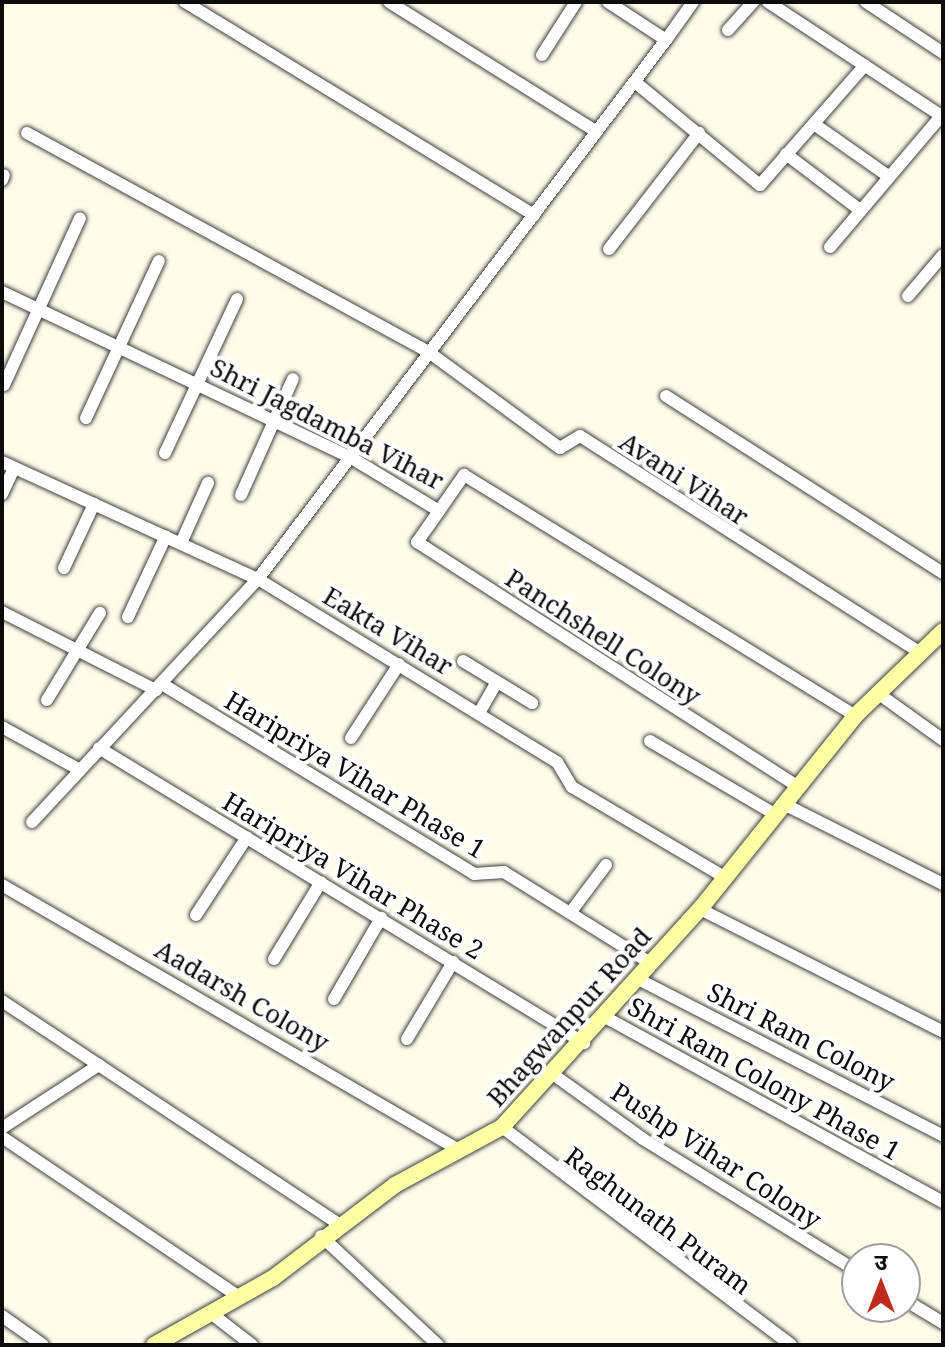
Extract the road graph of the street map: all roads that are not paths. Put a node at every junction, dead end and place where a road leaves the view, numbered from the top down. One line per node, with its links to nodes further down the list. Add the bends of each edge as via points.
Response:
1 (185, 2): 23 (street)
2 (389, 2): 17 (street)
3 (576, 2): 12 (street)
4 (608, 2): 10 (street)
5 (693, 2): 10 (street)
6 (753, 2): 9 (street)
7 (768, 2): 13 (street)
8 (866, 2): 11 (street)
9 (728, 30)
10 (666, 40): 14 (street)
11 (943, 53)
12 (542, 55)
13 (865, 65): 15 (street); 16 (street)
14 (635, 82): 17 (street); 19 (street)
15 (942, 116): 21 (street)
16 (814, 124): 20 (street); 21 (street)
17 (597, 132): 23 (street)
18 (27, 133): 34 (street)
19 (699, 133): 20 (street, via 760,185); 26 (street)
20 (786, 154): 22 (street)
21 (888, 176): 22 (street)
22 (860, 210): 25 (street)
23 (534, 215): 34 (street)
24 (80, 218): 32 (street)
25 (830, 247)
26 (609, 249)
27 (943, 255): 30 (street)
28 (159, 261): 33 (street)
29 (2, 292): 32 (street, Shri Jagdamba Vihar)
30 (908, 296)
31 (237, 299): 36 (street)
32 (39, 309): 33 (street, Shri Jagdamba Vihar); 37 (street)
33 (118, 344): 36 (street, Shri Jagdamba Vihar); 39 (street)
34 (430, 353): 42 (street); 59 (street, Avani Vihar, via 560,448 580,436)
35 (293, 379): 40 (street)
36 (197, 382): 40 (street, Shri Jagdamba Vihar); 41 (street)
37 (4, 385)
38 (666, 396): 52 (street)
39 (86, 418)
40 (275, 420): 42 (street, Shri Jagdamba Vihar); 46 (street)
41 (165, 453)
42 (350, 457): 48 (street, Shri Jagdamba Vihar); 53 (street)
43 (8, 465): 45 (street); 47 (street, Eakta Vihar)
44 (208, 483): 50 (street)
45 (2, 494)
46 (241, 495)
47 (94, 504): 49 (street, Eakta Vihar); 51 (street)
48 (439, 511): 68 (street, Shri Jagdamba Vihar, via 464,475); 75 (street, Panchshell Colony, via 417,542)
49 (166, 536): 50 (street, Eakta Vihar); 56 (street)
50 (181, 543): 53 (street, Eakta Vihar)
51 (64, 568)
52 (943, 573)
53 (258, 579): 61 (street, Eakta Vihar); 63 (street)
54 (2, 612): 58 (street, Haripriya Vihar Phase 1)
55 (100, 613): 58 (street)
56 (128, 617)
57 (943, 631): 59 (street, Bhagwanpur Road)
58 (78, 650): 63 (street, Haripriya Vihar Phase 1); 65 (street)
59 (921, 653): 64 (street, Bhagwanpur Road)
60 (463, 661): 62 (street)
61 (399, 664): 67 (street, Eakta Vihar); 70 (street)
62 (496, 683): 66 (street); 67 (street)
63 (159, 687): 73 (street); 85 (street, Haripriya Vihar Phase 1, via 474,874 502,871)
64 (879, 694): 68 (street, Bhagwanpur Road); 71 (street)
65 (47, 700)
66 (532, 703)
67 (479, 713): 80 (street, Eakta Vihar, via 557,762 572,787)
68 (855, 716): 75 (street, Bhagwanpur Road)
69 (2, 727): 74 (street)
70 (351, 738)
71 (943, 740)
72 (650, 741): 76 (street)
73 (99, 748): 74 (street); 78 (street, Haripriya Vihar Phase 2)
74 (78, 769): 77 (street)
75 (799, 787): 76 (street, Bhagwanpur Road)
76 (781, 810): 80 (street, Bhagwanpur Road); 82 (street)
77 (32, 822)
78 (247, 837): 81 (street, Haripriya Vihar Phase 2); 86 (street)
79 (606, 865): 85 (street)
80 (726, 878): 84 (street, Bhagwanpur Road)
81 (321, 882): 87 (street, Haripriya Vihar Phase 2); 88 (street)
82 (943, 884)
83 (2, 885): 104 (street, Aadarsh Colony)
84 (700, 909): 90 (street, Bhagwanpur Road); 95 (street)
85 (570, 913): 90 (street, Haripriya Vihar Phase 1)
86 (196, 915)
87 (381, 918): 89 (street, Haripriya Vihar Phase 2); 92 (street)
88 (274, 959)
89 (453, 962): 96 (street); 97 (street, Haripriya Vihar Phase 2)
90 (650, 963): 91 (street, Bhagwanpur Road)
91 (638, 979): 94 (street, Bhagwanpur Road); 102 (street, Shri Ram Colony)
92 (334, 999)
93 (2, 1001): 98 (street)
94 (605, 1017): 97 (street, Bhagwanpur Road); 105 (street, Shri Ram Colony Phase 1)
95 (943, 1032)
96 (407, 1039)
97 (584, 1043): 99 (street, Bhagwanpur Road)
98 (99, 1065): 101 (street); 106 (street)
99 (554, 1075): 100 (street, Bhagwanpur Road); 108 (street, Pushp Vihar Colony, via 643,1139)
100 (502, 1127): 104 (street, Bhagwanpur Road); 118 (street, Raghunath Puram)
101 (2, 1128)
102 (943, 1136)
103 (2, 1137): 109 (street)
104 (459, 1150): 106 (street, Bhagwanpur Road)
105 (943, 1202)
106 (337, 1223): 107 (street, Bhagwanpur Road)
107 (321, 1236): 109 (street, Bhagwanpur Road); 117 (street)
108 (841, 1261)
109 (241, 1298): 111 (street, Bhagwanpur Road)
110 (921, 1310): 113 (street)
111 (212, 1314): 115 (street, Bhagwanpur Road); 116 (street)
112 (2, 1316): 114 (street)
113 (943, 1323)
114 (43, 1345)
115 (157, 1345)
116 (252, 1345)
117 (438, 1345)
118 (791, 1345)

